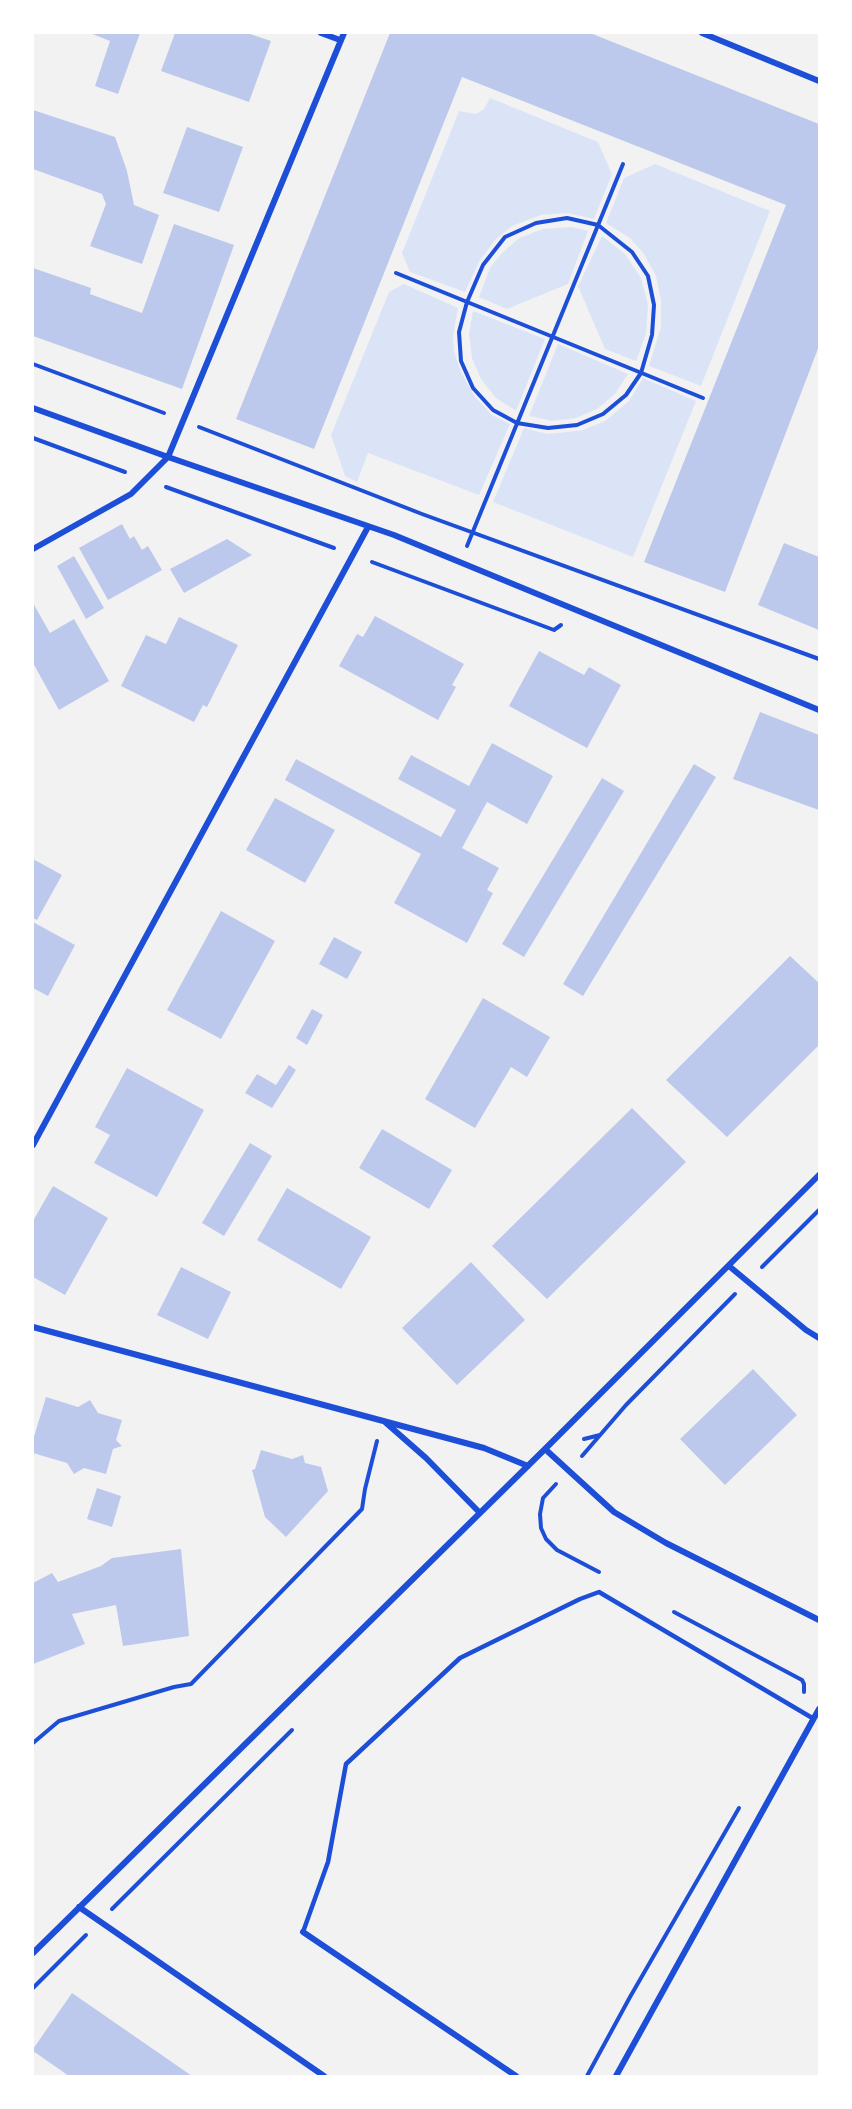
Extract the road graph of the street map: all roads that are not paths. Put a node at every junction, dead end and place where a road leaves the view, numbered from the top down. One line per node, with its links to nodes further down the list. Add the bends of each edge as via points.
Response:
1 (321, 33): 4 (street)
2 (344, 33): 4 (street)
3 (702, 33): 5 (street)
4 (340, 40): 7 (street)
5 (819, 81)
6 (33, 408): 7 (street)
7 (168, 457): 8 (street); 9 (street, via 131,494)
8 (368, 527): 10 (street); 11 (street)
9 (33, 549)
10 (819, 710)
11 (33, 1145)
12 (819, 1174): 13 (street)
13 (729, 1266): 15 (street); 17 (street)
14 (33, 1327): 16 (street)
15 (819, 1338)
16 (382, 1419): 18 (street, via 484,1448); 19 (street)
17 (545, 1449): 18 (street); 20 (street, via 614,1512 666,1543)
18 (528, 1466): 19 (street)
19 (480, 1513): 23 (street)
20 (819, 1620)
21 (819, 1709): 22 (street)
22 (814, 1719): 24 (lane, via 599,1592 580,1599 460,1658 346,1764 328,1862); 28 (street)
23 (79, 1907): 25 (street); 26 (street)
24 (303, 1932): 27 (street)
25 (33, 1953)
26 (324, 2076)
27 (516, 2076)
28 (616, 2076)

